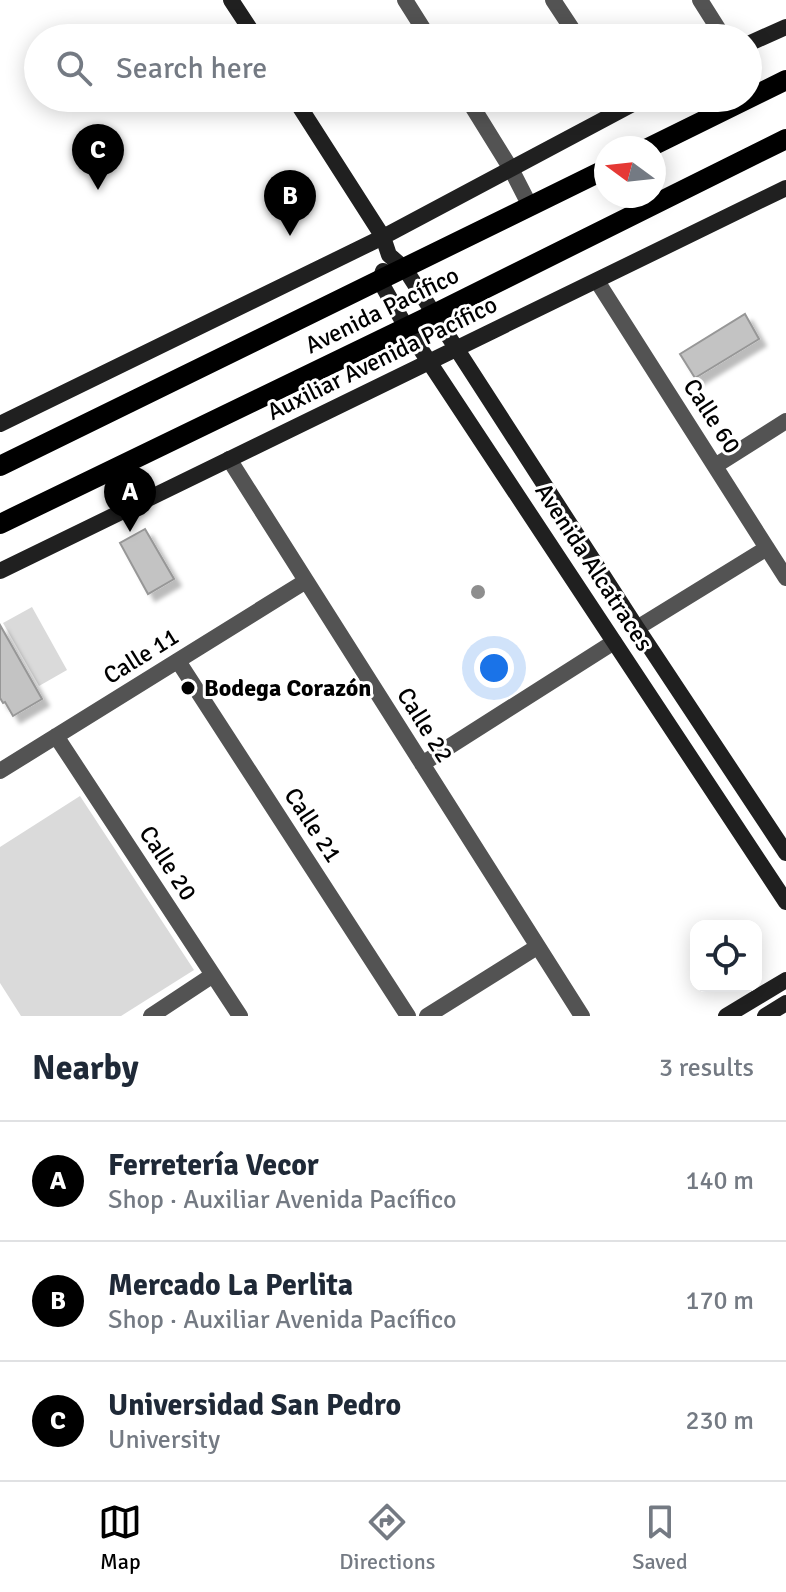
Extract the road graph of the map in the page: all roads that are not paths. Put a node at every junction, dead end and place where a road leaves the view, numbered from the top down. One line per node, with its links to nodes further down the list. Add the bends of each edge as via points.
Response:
1 (231, 0): 5 (main road)
2 (405, 0): 6 (street)
3 (553, 0): 7 (street)
4 (700, 0): 8 (street)
5 (247, 24)
6 (420, 24)
7 (569, 24)
8 (715, 24)
9 (786, 27): 10 (main road)
10 (762, 38)
11 (786, 80): 12 (main road)
12 (762, 92)
13 (303, 112): 23 (main road)
14 (476, 112): 19 (street)
15 (607, 112): 19 (main road)
16 (721, 112): 17 (main road)
17 (666, 139)
18 (786, 139): 28 (main road, Avenida Pacífico)
19 (511, 169): 22 (street); 23 (main road)
20 (594, 175): 22 (main road, Avenida Pacífico)
21 (786, 188): 27 (main road, Auxiliar Avenida Pacífico)
22 (530, 206): 25 (main road, Avenida Pacífico)
23 (383, 237): 24 (main road); 33 (main road)
24 (389, 255): 25 (main road); 26 (main road)
25 (405, 269): 26 (main road, Avenida Pacífico); 28 (main road)
26 (380, 281): 29 (main road, Avenida Alcatraces); 35 (main road, Avenida Pacífico)
27 (597, 281): 30 (main road, Auxiliar Avenida Pacífico); 36 (street, Calle 60)
28 (434, 314): 29 (main road, Avenida Pacífico); 30 (main road)
29 (406, 327): 31 (main road, Avenida Alcatraces); 37 (main road, Avenida Pacífico)
30 (456, 349): 31 (main road, Auxiliar Avenida Pacífico); 42 (main road)
31 (429, 361): 34 (main road, Auxiliar Avenida Pacífico); 43 (main road, Avenida Alcatraces)
32 (786, 421): 36 (street)
33 (0, 424)
34 (229, 459): 39 (main road, Auxiliar Avenida Pacífico); 41 (street, Calle 22)
35 (0, 466)
36 (715, 466): 38 (street, Calle 60)
37 (0, 524)
38 (767, 548): 40 (street, Calle 60); 42 (street)
39 (0, 571)
40 (786, 578)
41 (306, 581): 44 (street, Calle 11); 46 (street, Calle 22)
42 (637, 628): 48 (main road)
43 (614, 642): 46 (street); 49 (main road, Avenida Alcatraces)
44 (178, 661): 45 (street, Calle 11); 56 (street, Calle 21)
45 (56, 736): 47 (street, Calle 11); 51 (street, Calle 20)
46 (422, 764): 50 (street, Calle 22)
47 (0, 771)
48 (786, 853)
49 (786, 902)
50 (537, 947): 57 (street); 58 (street, Calle 22)
51 (213, 975): 54 (street); 55 (street, Calle 20)
52 (786, 980): 59 (main road)
53 (786, 1003): 60 (main road)
54 (151, 1016)
55 (240, 1016)
56 (408, 1016)
57 (427, 1016)
58 (582, 1016)
59 (726, 1016)
60 (765, 1016)

